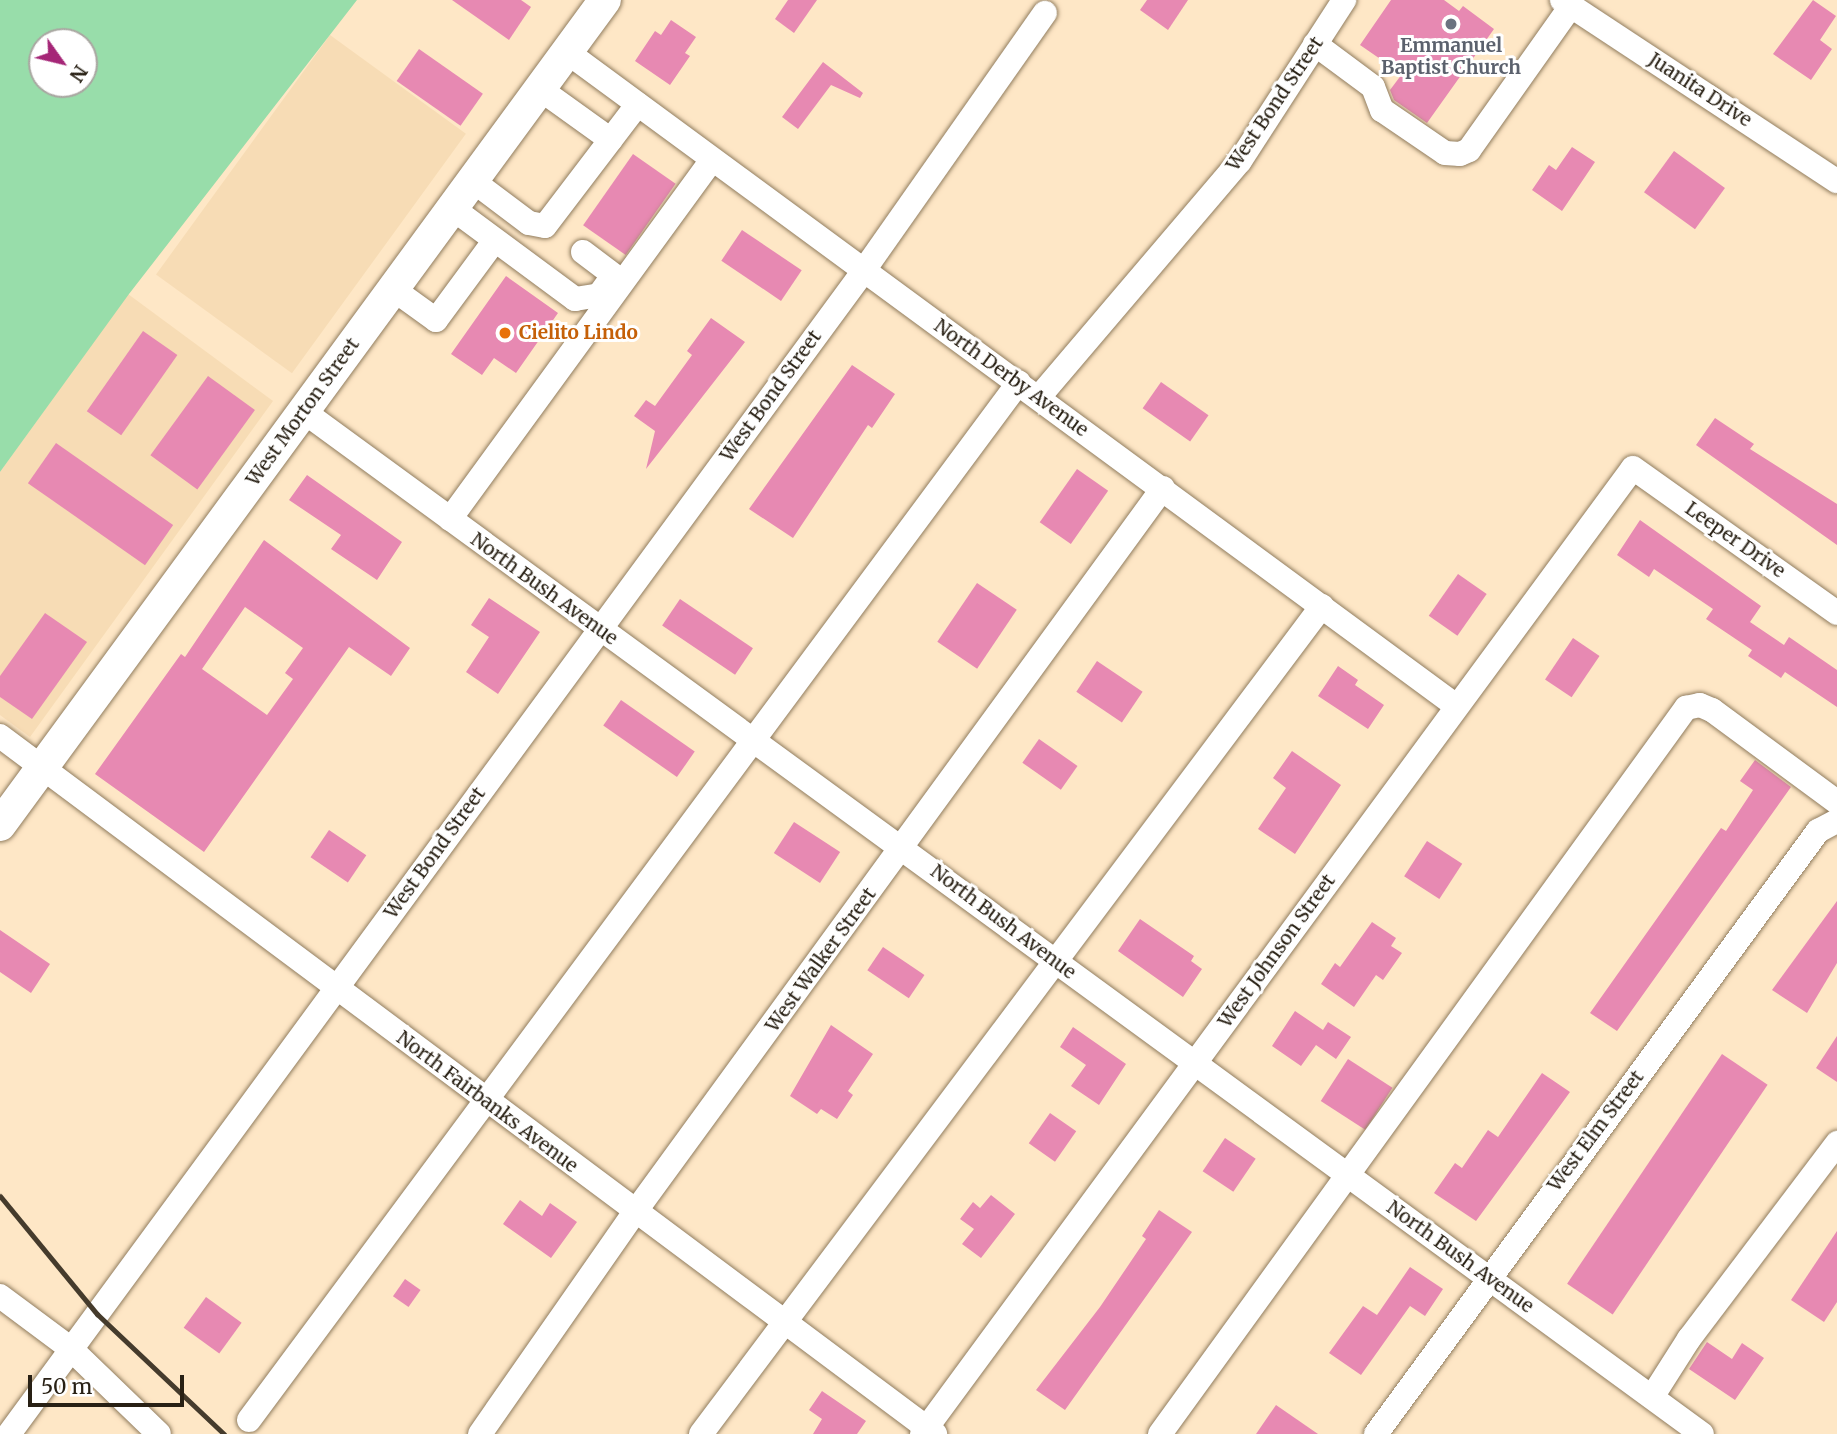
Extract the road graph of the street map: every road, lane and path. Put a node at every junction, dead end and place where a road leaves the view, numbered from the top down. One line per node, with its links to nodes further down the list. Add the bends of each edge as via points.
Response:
1 (605, 0): 6 (main road, West Morton Street)
2 (1343, 0): 5 (street, West Bond Street)
3 (1566, 3): 5 (street, via 1469,150 1445,153 1382,110 1373,87); 12 (street, Juanita Drive)
4 (1045, 13): 16 (street, West Bond Street)
5 (1315, 44): 20 (street, West Bond Street, via 1240,161)
6 (568, 52): 7 (main road, West Morton Street); 8 (street, North Derby Avenue)
7 (540, 89): 9 (street); 11 (main road, West Morton Street)
8 (638, 104): 9 (street); 10 (street, North Derby Avenue)
9 (611, 140): 11 (street, via 545,226 529,223)
10 (712, 160): 16 (street, North Derby Avenue); 17 (street)
11 (473, 181): 13 (main road, West Morton Street)
12 (1837, 181)
13 (452, 208): 14 (street); 18 (main road, West Morton Street)
14 (495, 240): 17 (street, via 575,299 599,295); 18 (street, via 436,320)
15 (583, 252): 17 (street)
16 (862, 273): 19 (street, North Derby Avenue); 27 (street, West Bond Street)
17 (618, 279): 24 (street)
18 (393, 289): 21 (main road, West Morton Street)
19 (1019, 382): 20 (street, North Derby Avenue); 30 (street)
20 (1040, 397): 23 (street, North Derby Avenue)
21 (303, 411): 24 (street, North Bush Avenue); 31 (main road, West Morton Street)
22 (1633, 468): 26 (street, Leeper Drive); 28 (street, West Johnson Street)
23 (1163, 488): 25 (street, North Derby Avenue); 35 (street, West Walker Street)
24 (450, 519): 27 (street, North Bush Avenue)
25 (1322, 606): 28 (street, North Derby Avenue); 36 (street)
26 (1837, 612)
27 (600, 630): 30 (street, North Bush Avenue); 37 (street, West Bond Street)
28 (1455, 705): 38 (street, West Johnson Street)
29 (0, 736): 31 (street, North Fairbanks Avenue)
30 (752, 739): 35 (street, North Bush Avenue); 39 (street)
31 (41, 768): 33 (main road, West Morton Street); 37 (street, North Fairbanks Avenue)
32 (1837, 802): 41 (street, via 1712,710 1700,705 1686,708)
33 (0, 825)
34 (1828, 826): 43 (street, West Elm Street)
35 (904, 848): 36 (street, North Bush Avenue); 42 (street, West Walker Street)
36 (1052, 960): 38 (street, North Bush Avenue); 45 (street)
37 (336, 989): 39 (street, North Fairbanks Avenue); 46 (street, West Bond Street)
38 (1197, 1062): 41 (street, North Bush Avenue); 49 (street, West Johnson Street)
39 (487, 1102): 42 (street, North Fairbanks Avenue); 48 (street)
40 (1837, 1143): 47 (street, via 1689,1339)
41 (1347, 1174): 43 (street, North Bush Avenue); 54 (street)
42 (635, 1212): 45 (street, North Fairbanks Avenue); 52 (street, West Walker Street)
43 (1487, 1278): 47 (street, North Bush Avenue); 55 (street, West Elm Street)
44 (0, 1296): 46 (street)
45 (782, 1321): 49 (street, North Fairbanks Avenue); 53 (street)
46 (71, 1349): 50 (street, West Bond Street); 51 (street)
47 (1652, 1397): 56 (street, North Bush Avenue)
48 (249, 1420)
49 (928, 1432)
50 (9, 1434)
51 (159, 1434)
52 (480, 1434)
53 (701, 1434)
54 (1160, 1434)
55 (1376, 1434)
56 (1702, 1434)

